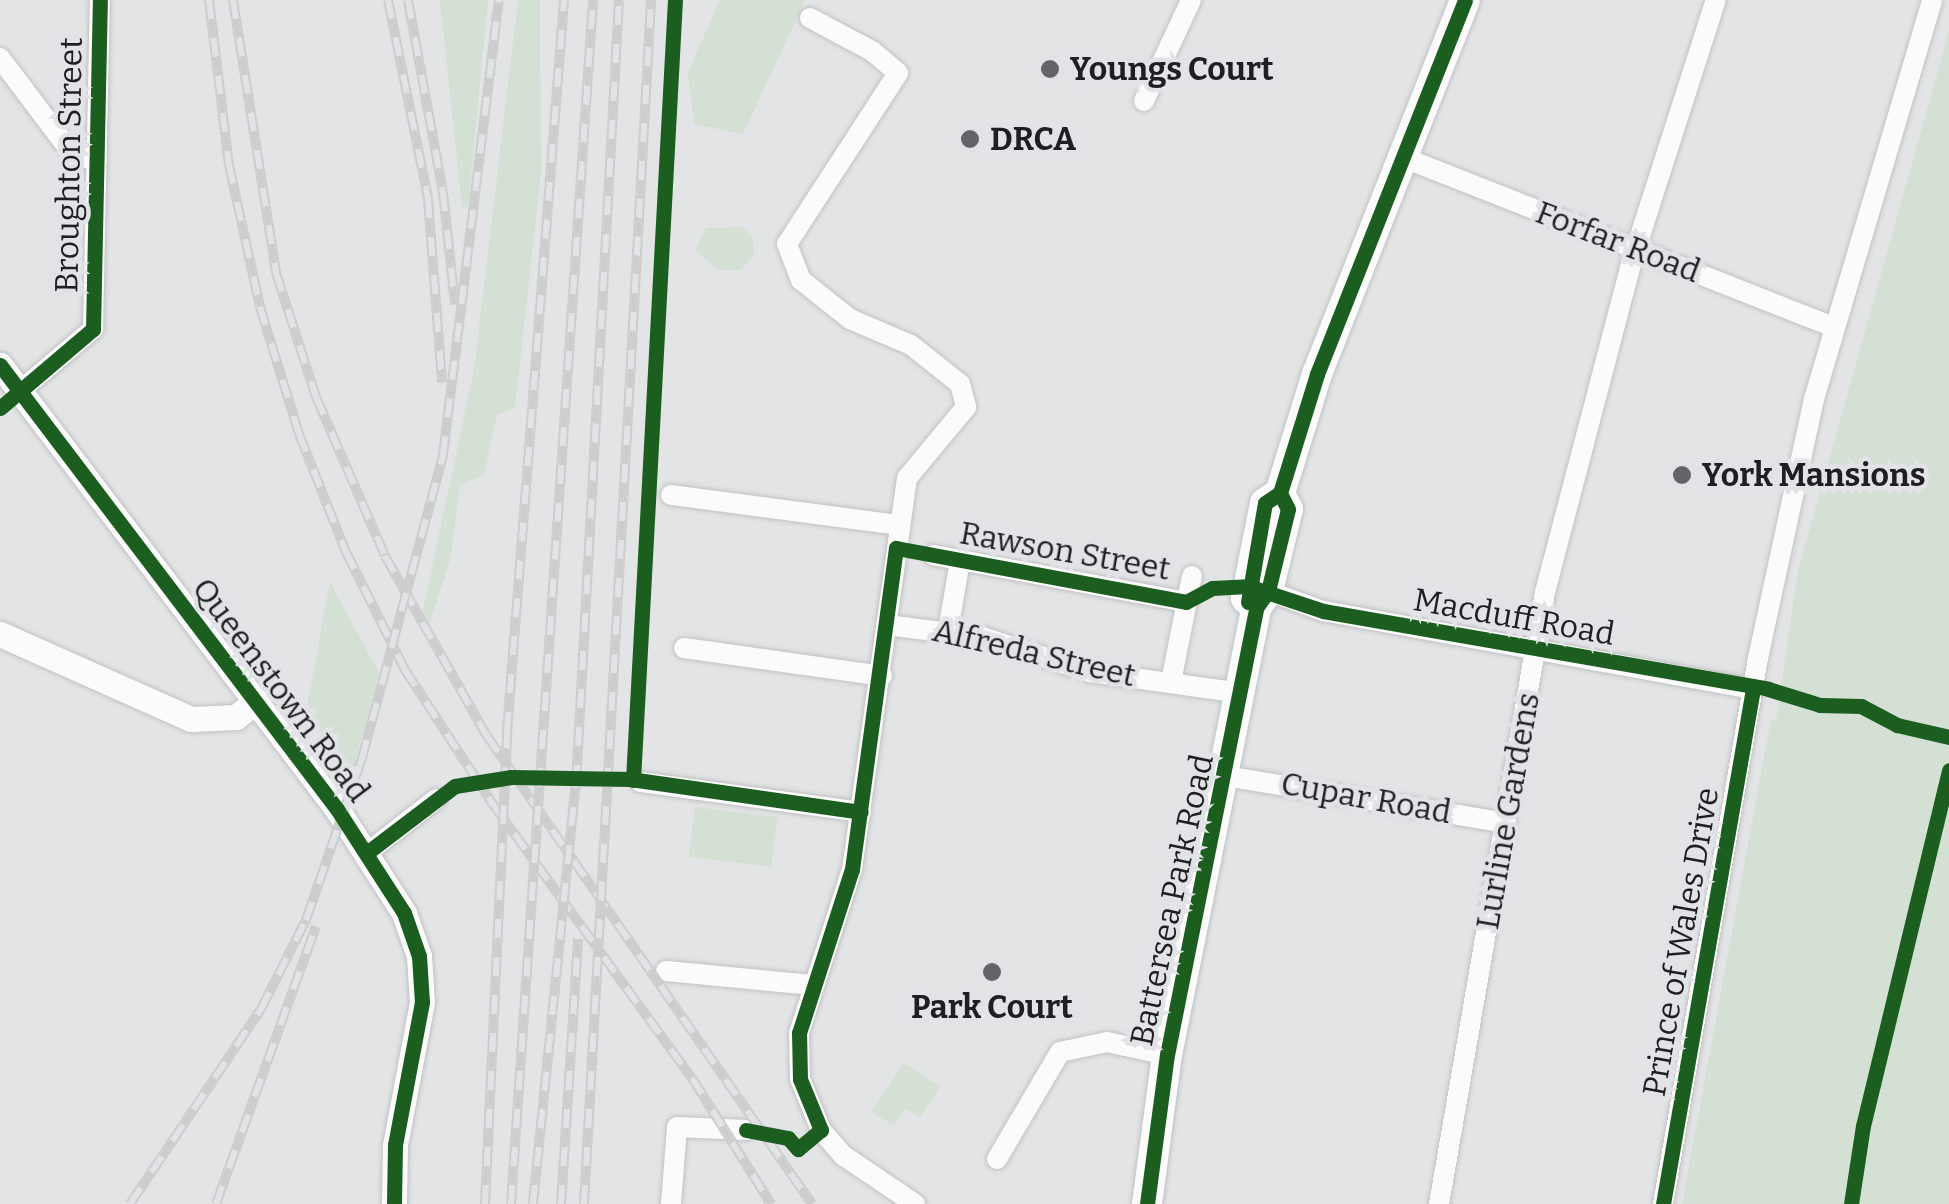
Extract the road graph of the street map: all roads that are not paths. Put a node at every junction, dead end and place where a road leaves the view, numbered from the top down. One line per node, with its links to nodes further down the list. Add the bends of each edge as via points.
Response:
1 (100, 0): 10 (street, Broughton Street)
2 (1191, 0): 8 (street)
3 (1465, 0): 9 (highway, Battersea Park Road)
4 (1716, 0): 11 (street, Lurline Gardens)
5 (1932, 0): 12 (street, Prince of Wales Drive)
6 (810, 18): 16 (street, via 898,73 787,244 801,280 850,319 911,345 960,384 966,406 908,478)
7 (0, 58): 10 (street, via 74,156)
8 (1144, 101)
9 (1402, 157): 11 (street, Forfar Road); 20 (highway, Battersea Park Road, via 1317,374 1280,493 1266,500 1246,598)
10 (96, 160): 14 (street, Broughton Street, via 93,329)
11 (1637, 247): 12 (street, Forfar Road); 26 (street, Lurline Gardens)
12 (1834, 326): 29 (street, Prince of Wales Drive)
13 (0, 365): 14 (main road, Queenstown Road)
14 (10, 399): 31 (main road, Queenstown Road)
15 (671, 495): 16 (street)
16 (899, 525): 22 (street)
17 (933, 555): 18 (street, Rawson Street)
18 (960, 560): 21 (street, Rawson Street); 23 (street, Rawson Street)
19 (1192, 576): 21 (street, Rawson Street)
20 (1262, 600): 26 (street, Macduff Road); 30 (highway, Battersea Park Road)
21 (1186, 602): 28 (street, Rawson Street)
22 (886, 625): 23 (street, Alfreda Street); 27 (street)
23 (948, 631): 28 (street, Alfreda Street, via 1090,672)
24 (0, 634): 31 (main road, via 191,719 236,717)
25 (684, 648): 27 (street)
26 (1535, 650): 29 (street, Macduff Road); 36 (street, Lurline Gardens)
27 (882, 676): 35 (street)
28 (1172, 682): 30 (street, Alfreda Street)
29 (1753, 689): 48 (street, Prince of Wales Drive)
30 (1240, 693): 32 (highway, Battersea Park Road)
31 (256, 701): 37 (main road, Queenstown Road)
32 (1226, 776): 36 (street, Cupar Road); 40 (highway, Battersea Park Road)
33 (640, 782): 35 (street)
34 (436, 799): 37 (street)
35 (862, 812): 39 (street, via 852,869)
36 (1506, 824): 47 (street, Lurline Gardens)
37 (368, 852): 43 (main road, Queenstown Road, via 412,929 422,984 393,1160)
38 (666, 970): 39 (street)
39 (812, 984): 45 (street, via 799,1034 800,1079 809,1106 844,1156)
40 (1168, 1055): 42 (street, via 1107,1042 1060,1052); 46 (highway, Battersea Park Road)
41 (746, 1130): 44 (street, via 677,1127)
42 (997, 1159)
43 (394, 1204)
44 (671, 1204)
45 (915, 1204)
46 (1147, 1204)
47 (1439, 1204)
48 (1663, 1204)

